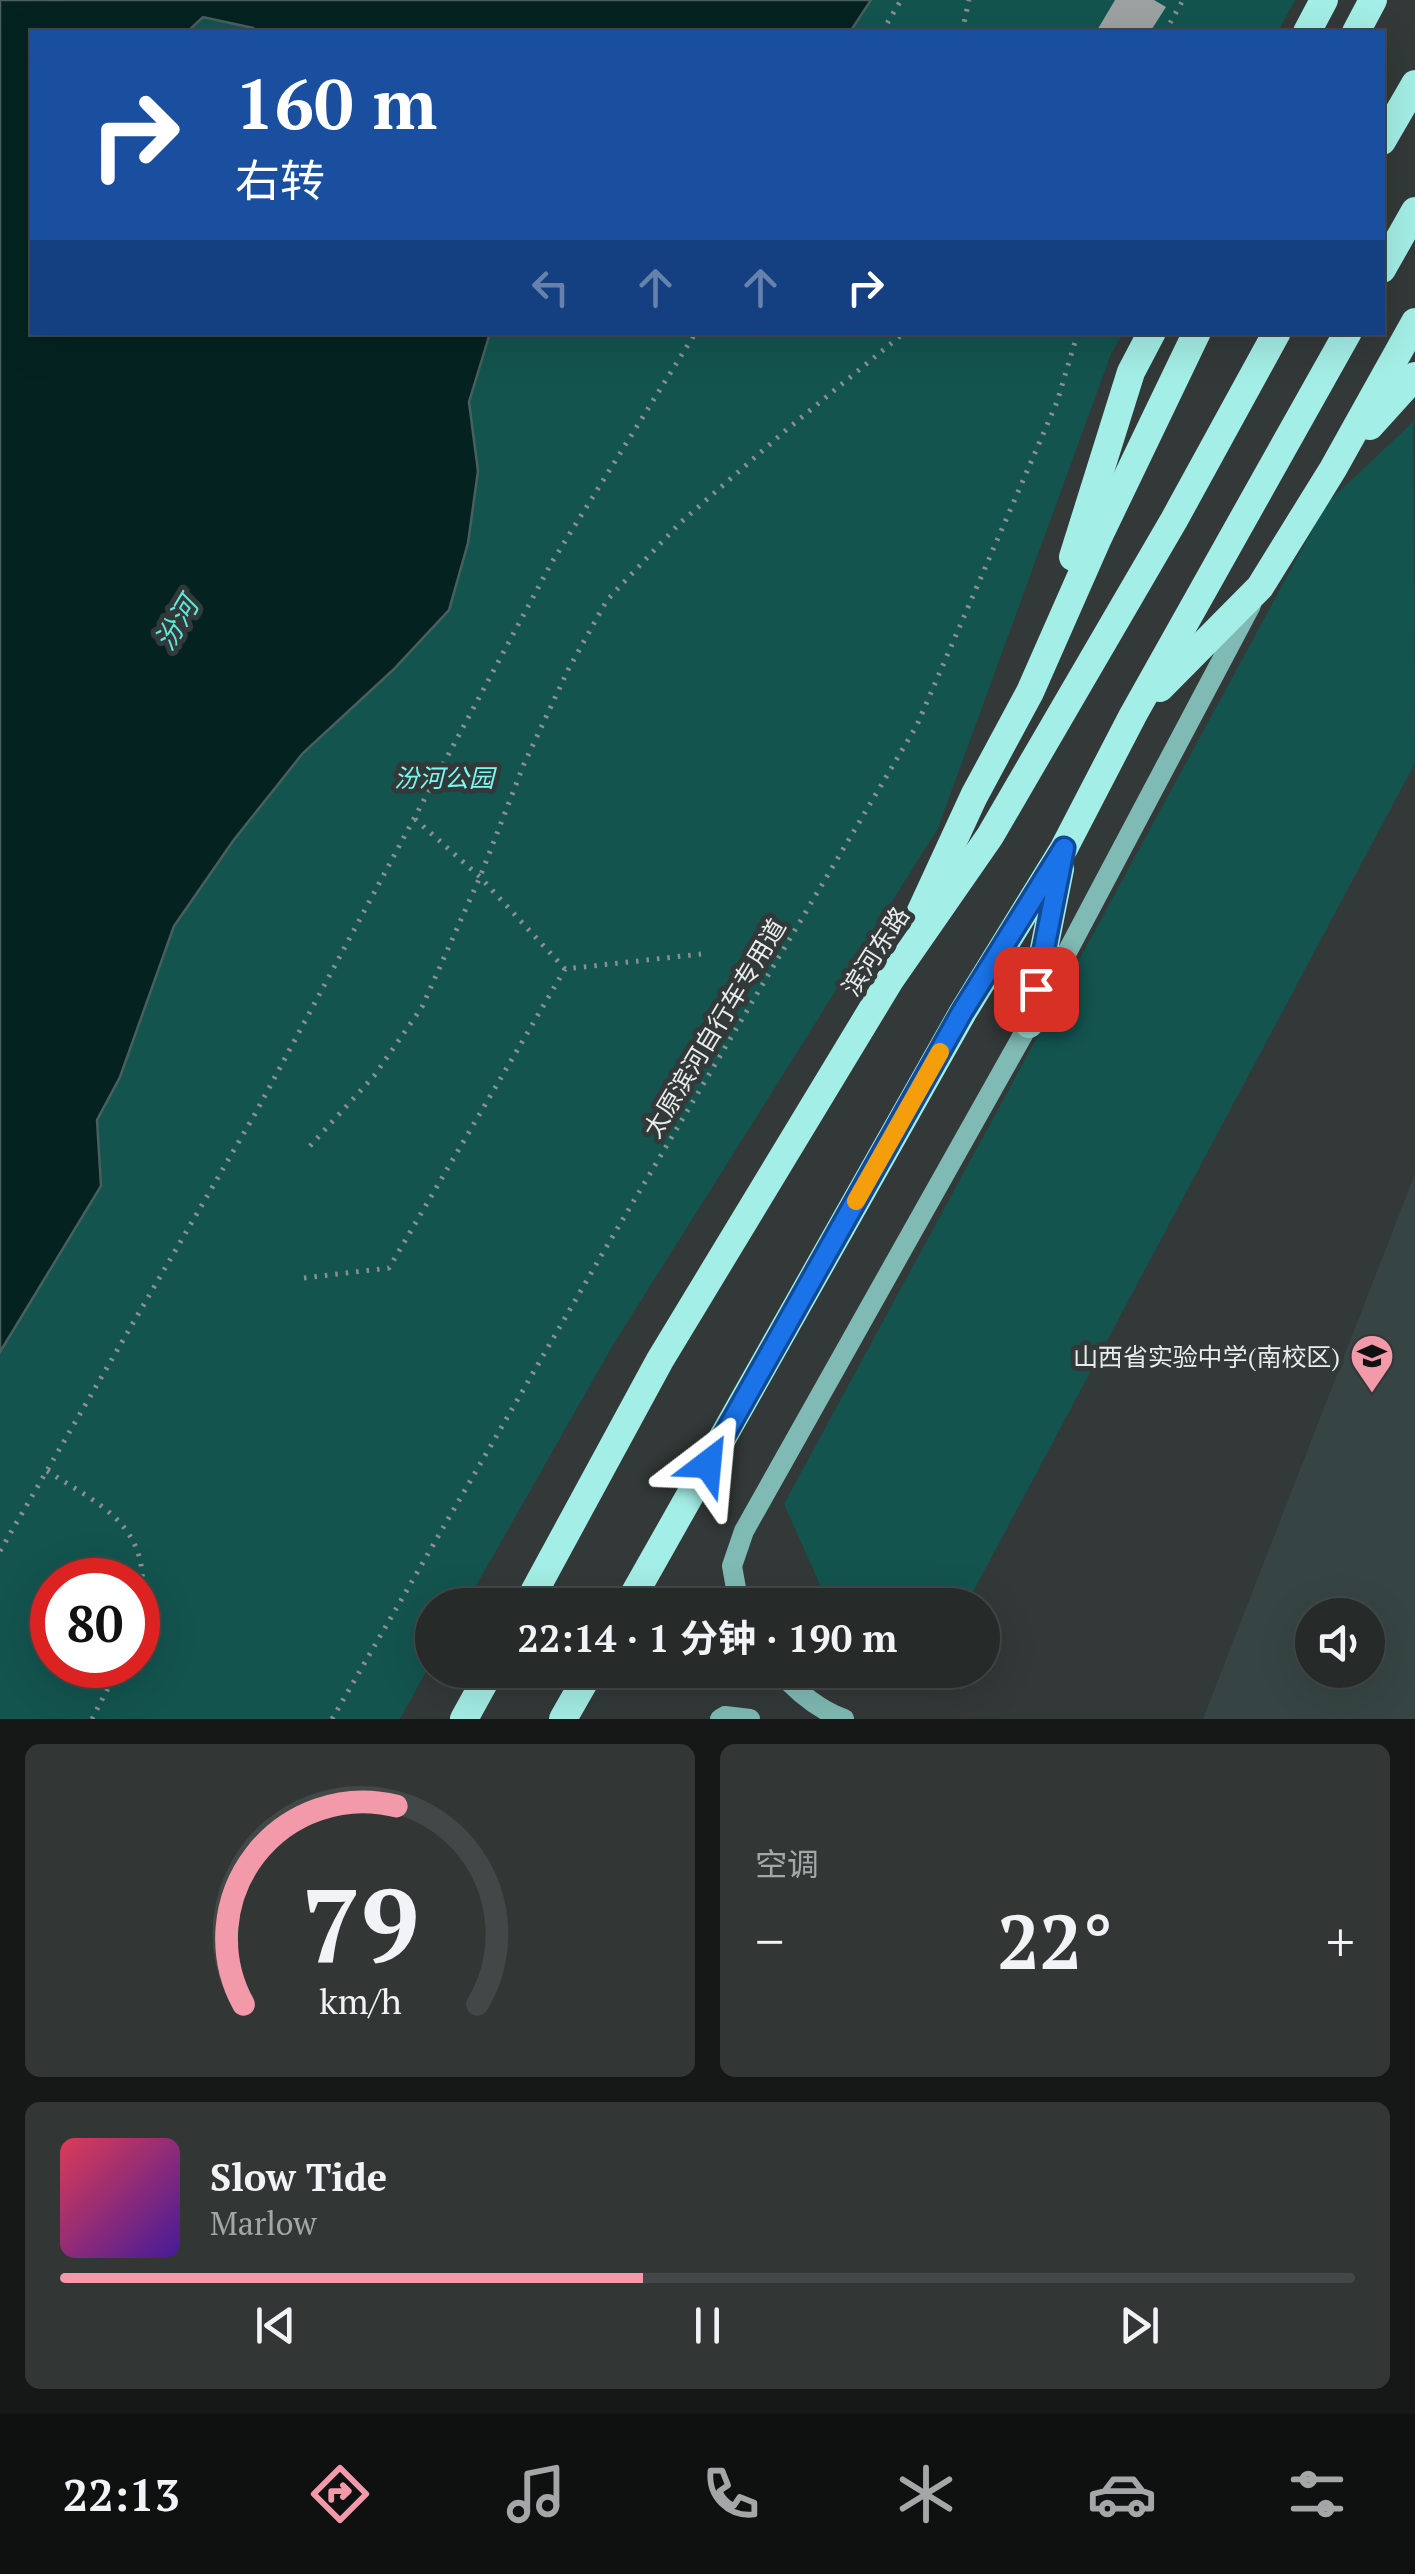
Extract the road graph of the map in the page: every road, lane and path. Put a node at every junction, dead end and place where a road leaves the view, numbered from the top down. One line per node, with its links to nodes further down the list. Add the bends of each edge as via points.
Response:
1 (902, 0): 5 (path)
2 (969, 0): 6 (path)
3 (1183, 0): 7 (path)
4 (1373, 0): 8 (highway)
5 (883, 30)
6 (962, 30)
7 (1167, 30)
8 (1357, 30)
9 (1415, 84): 10 (highway)
10 (1385, 137)
11 (1415, 211): 12 (highway)
12 (1385, 264)
13 (1415, 322): 23 (highway)
14 (694, 335): 27 (path, via 552,562)
15 (901, 335): 29 (path, via 680,523 608,600 524,764)
16 (1077, 335): 46 (path, 太原滨河自行车专用道, via 1057,402 917,725)
17 (1150, 335): 25 (highway, via 1132,372)
18 (1196, 335): 25 (highway)
19 (1274, 335): 32 (highway, 滨河东路, via 990,836)
20 (1346, 335): 26 (highway)
21 (1415, 376): 23 (highway)
22 (1415, 396): 23 (highway)
23 (1332, 469): 24 (highway)
24 (1260, 587): 26 (highway); 33 (main road)
25 (1030, 692): 32 (highway)
26 (1133, 716): 28 (highway)
27 (414, 818): 29 (path); 36 (path, via 255,1114)
28 (1064, 848): 33 (highway); 40 (highway, via 962,1012)
29 (480, 877): 31 (path); 34 (path, via 422,1007 374,1076)
30 (701, 954): 31 (path)
31 (564, 969): 35 (path, via 389,1268)
32 (890, 980): 39 (highway, 滨河东路, via 660,1360)
33 (1029, 1024): 41 (main road, via 744,1531 732,1566)
34 (310, 1146)
35 (304, 1278)
36 (46, 1472): 37 (path); 38 (path, via 103,1507 136,1541)
37 (0, 1551)
38 (140, 1558)
39 (536, 1588)
40 (638, 1588)
41 (736, 1588)
42 (108, 1688): 47 (path)
43 (481, 1688): 48 (highway)
44 (581, 1688): 49 (highway)
45 (794, 1688): 52 (main road)
46 (333, 1717)
47 (92, 1719)
48 (464, 1719)
49 (563, 1719)
50 (720, 1719): 51 (main road)
51 (750, 1719)
52 (844, 1719)

